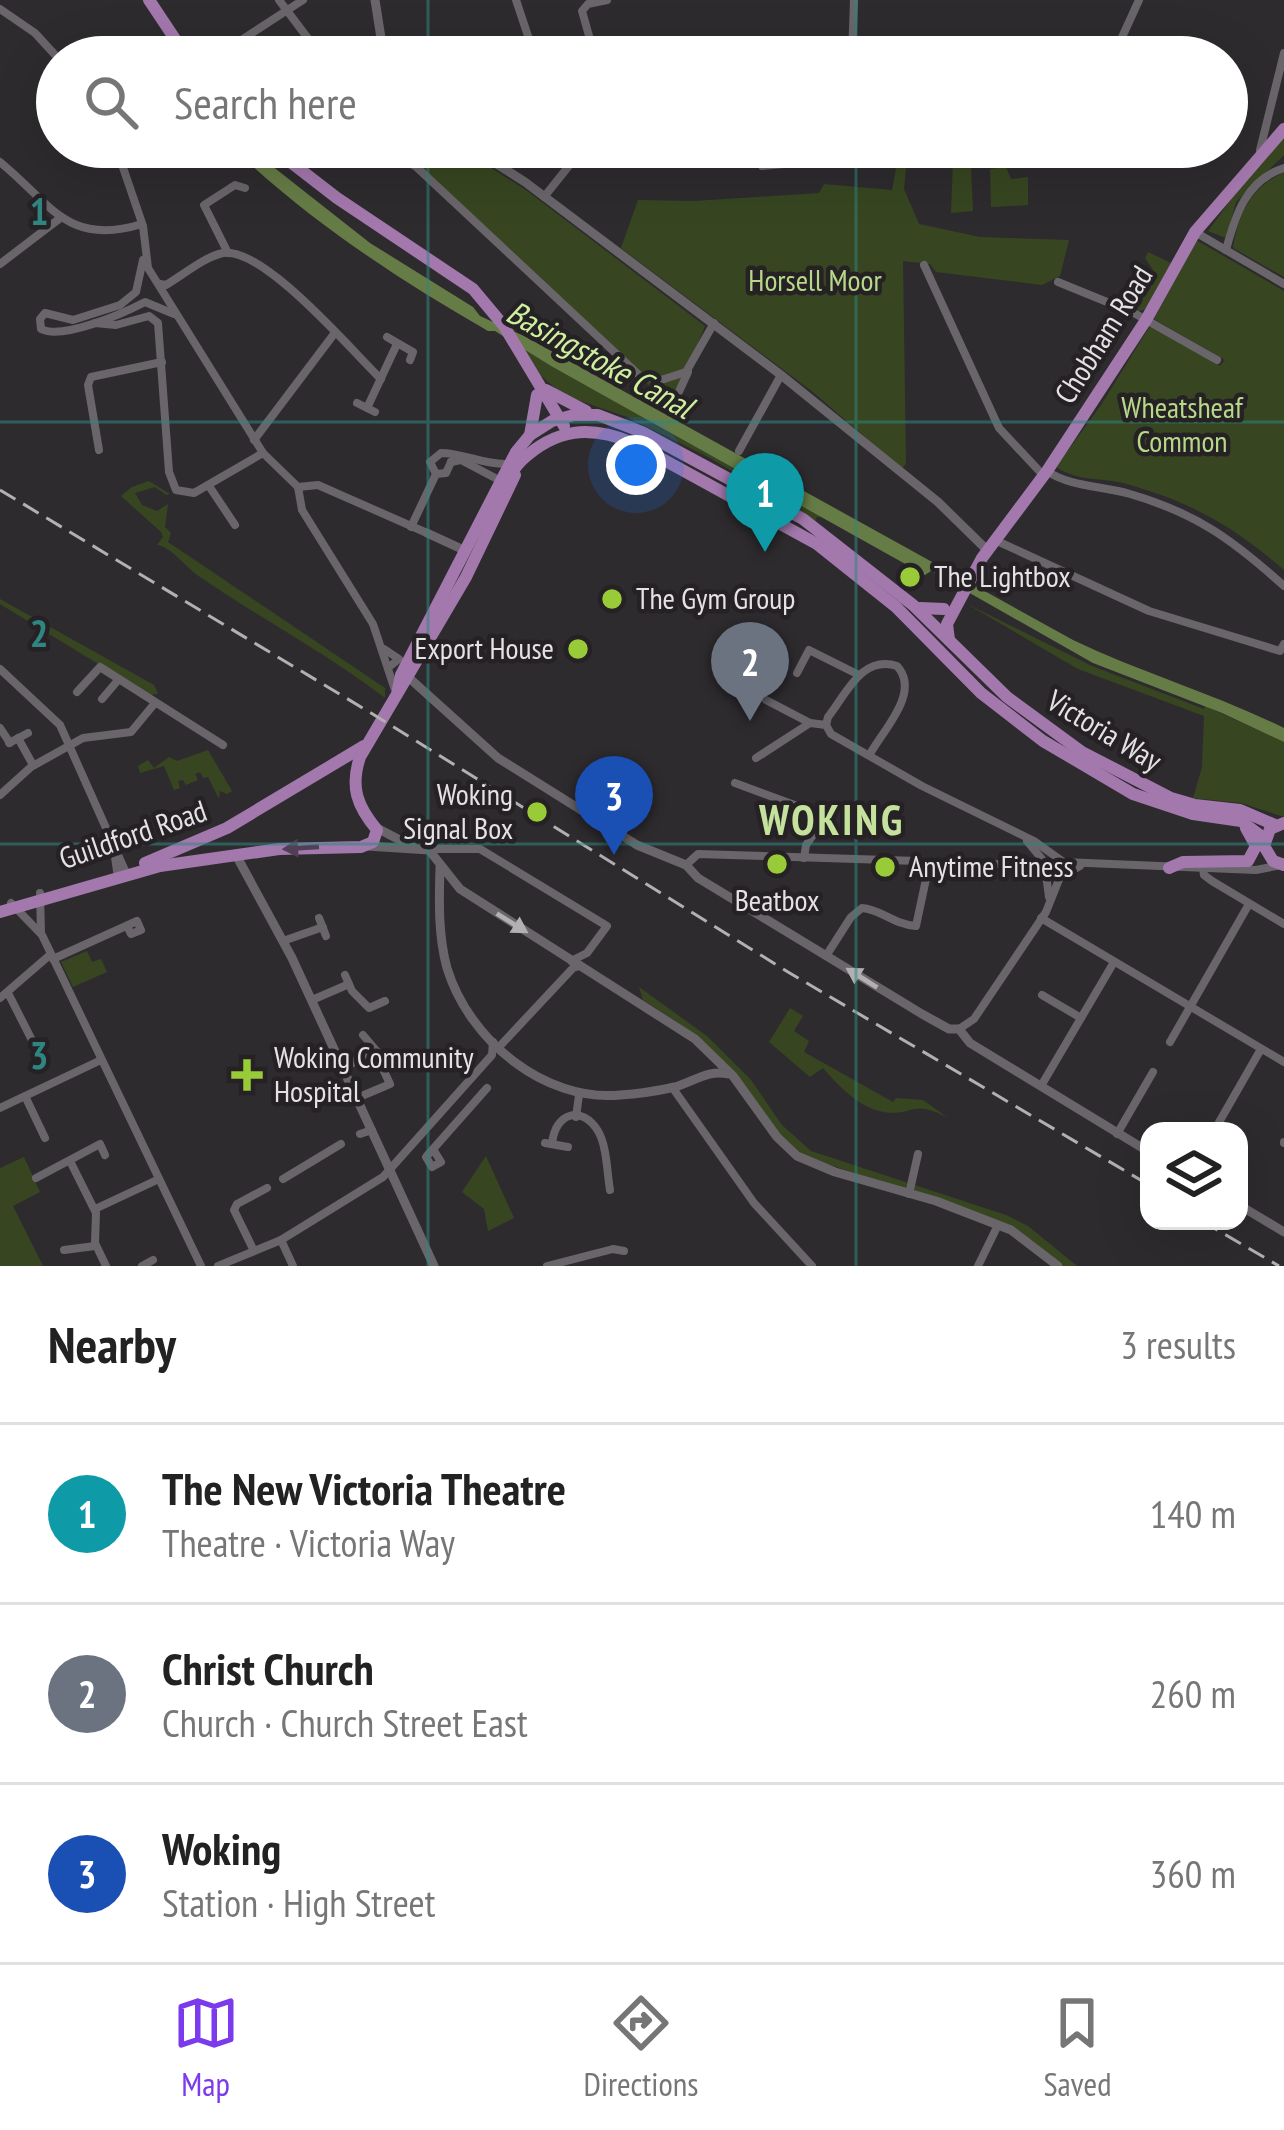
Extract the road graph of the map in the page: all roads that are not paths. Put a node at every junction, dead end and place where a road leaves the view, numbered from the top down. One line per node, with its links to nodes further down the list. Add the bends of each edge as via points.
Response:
1 (16, 0): 11 (street)
2 (149, 0): 14 (main road)
3 (279, 0): 10 (street)
4 (303, 0): 10 (street)
5 (375, 0): 17 (street)
6 (516, 0): 12 (street)
7 (607, 0): 18 (street, via 582,11)
8 (854, 0): 19 (street)
9 (1139, 0): 20 (street)
10 (287, 10): 15 (street); 16 (street)
11 (4, 11): 13 (street)
12 (525, 35)
13 (38, 36)
14 (173, 36)
15 (247, 36)
16 (306, 36)
17 (381, 36)
18 (589, 36)
19 (853, 36)
20 (1123, 36)
21 (1284, 53): 22 (street)
22 (1267, 116): 23 (street); 24 (street)
23 (1282, 131): 24 (main road, Chobham Road)
24 (1258, 156): 36 (main road, Chobham Road)
25 (0, 162): 34 (street)
26 (123, 168): 35 (street)
27 (298, 168): 47 (main road)
28 (416, 168): 64 (street, via 634,373 661,380)
29 (501, 168): 33 (street)
30 (567, 168): 33 (street)
31 (1284, 168): 38 (street, via 1241,201)
32 (244, 188): 39 (street, via 238,184 203,207)
33 (544, 197): 55 (street)
34 (59, 219): 35 (street, via 99,231); 40 (street)
35 (142, 224): 37 (street)
36 (1195, 232): 38 (street); 53 (main road, Chobham Road)
37 (145, 250): 43 (street); 46 (street)
38 (1226, 250): 45 (street)
39 (228, 253): 46 (street); 57 (street, via 274,275)
40 (0, 264)
41 (924, 265): 82 (street, via 999,428)
42 (1143, 270): 50 (street)
43 (139, 281): 46 (street); 48 (street)
44 (1058, 282): 50 (street)
45 (1284, 284)
46 (158, 285): 49 (street); 51 (street)
47 (468, 291): 63 (main road); 63 (main road, via 494,312)
48 (136, 292): 49 (street); 52 (street, via 80,320)
49 (148, 302): 51 (street); 54 (street)
50 (1123, 308): 53 (street)
51 (176, 315): 74 (street)
52 (58, 316): 56 (street); 56 (street, via 39,322 46,333)
53 (1147, 320): 61 (street); 82 (main road, Chobham Road)
54 (95, 323): 56 (street); 62 (street, via 149,316 158,323)
55 (713, 323): 64 (street); 65 (street)
56 (58, 329)
57 (334, 334): 66 (street); 74 (street)
58 (387, 337): 59 (street)
59 (398, 344): 60 (street); 66 (street)
60 (414, 352)
61 (1217, 360)
62 (162, 362): 75 (street, via 91,377); 84 (street, via 171,482 183,493)
63 (523, 362): 67 (main road)
64 (691, 367): 68 (street)
65 (781, 375): 76 (street); 89 (street)
66 (381, 379): 69 (street)
67 (541, 392): 70 (main road); 71 (main road); 72 (main road)
68 (676, 398)
69 (366, 408)
70 (591, 414): 71 (main road, Victoria Way); 93 (main road, Victoria Way, via 630,426 777,503)
71 (557, 420): 72 (main road, Victoria Way); 73 (main road)
72 (530, 435): 80 (main road, Victoria Way)
73 (562, 435): 79 (main road, Victoria Way); 95 (main road, Victoria Way, via 590,429 617,436 745,501)
74 (254, 440): 77 (street)
75 (99, 450)
76 (739, 451)
77 (262, 453): 84 (street); 85 (street)
78 (448, 458): 80 (street); 81 (street, via 446,473); 81 (street, via 432,458); 83 (street)
79 (525, 458): 83 (main road, Victoria Way); 90 (main road, Victoria Way)
80 (507, 464): 83 (main road, Victoria Way)
81 (436, 473): 87 (street)
82 (1045, 473): 89 (main road, Chobham Road); 91 (street, via 1190,514)
83 (499, 480): 90 (main road, Victoria Way)
84 (209, 486): 86 (street)
85 (298, 487): 87 (street, via 317,485); 102 (street, via 302,510)
86 (235, 526)
87 (411, 526): 88 (street)
88 (428, 533): 90 (street)
89 (992, 545): 92 (main road, Chobham Road); 97 (street, via 1149,610)
90 (471, 558): 102 (main road, Guildford Road)
91 (1284, 586)
92 (962, 596): 94 (main road, Chobham Road); 95 (main road, Chobham Road); 96 (main road, Chobham Road, via 947,624)
93 (913, 605): 94 (main road); 95 (main road, Victoria Way)
94 (944, 610): 95 (main road, Chobham Road)
95 (930, 629): 96 (main road, Victoria Way); 120 (main road, Victoria Way, via 1043,741 1133,794)
96 (950, 640): 122 (main road, Victoria Way, via 1007,697 1082,752 1195,806)
97 (1282, 648)
98 (0, 669): 112 (street, via 49,713)
99 (797, 673): 100 (street, via 808,650)
100 (859, 675): 108 (street); 113 (street, via 886,662 905,676 905,696)
101 (119, 679): 103 (street, via 100,667); 104 (street); 106 (street)
102 (402, 681): 111 (main road, Guildford Road); 134 (street, via 498,758 637,845)
103 (77, 692)
104 (101, 699)
105 (766, 700): 107 (street)
106 (154, 703): 110 (street); 112 (street, via 131,732)
107 (810, 723): 108 (street); 114 (street)
108 (826, 725): 113 (street)
109 (0, 728): 116 (street)
110 (223, 745)
111 (365, 745): 115 (main road, Guildford Road); 117 (main road)
112 (69, 746): 116 (street); 143 (street)
113 (870, 754): 124 (street)
114 (756, 758)
115 (339, 764): 117 (main road); 121 (main road, Guildford Road)
116 (33, 765): 119 (street)
117 (354, 775): 123 (main road, via 359,806)
118 (735, 783): 131 (street, via 821,818)
119 (0, 794)
120 (1235, 821): 127 (main road, Victoria Way, via 1252,826); 139 (main road, via 1254,838 1248,861)
121 (238, 822): 125 (main road, Guildford Road); 130 (main road, via 235,842)
122 (1279, 824): 127 (main road)
123 (375, 827): 126 (main road); 129 (street)
124 (1022, 836): 132 (street); 142 (street)
125 (194, 844): 133 (main road); 143 (main road, Guildford Road)
126 (367, 846): 129 (street); 130 (main road, Guildford Road, one-way to 130)
127 (1265, 846): 135 (main road, Victoria Way); 141 (street)
128 (458, 848): 129 (street); 138 (street); 157 (street, via 484,850 608,926)
129 (420, 849): 138 (street)
130 (243, 854): 133 (main road, Guildford Road); 156 (street)
131 (804, 858): 134 (street, via 698,854); 136 (street)
132 (1059, 860): 137 (street); 142 (street); 144 (street)
133 (205, 861): 143 (main road, Guildford Road)
134 (686, 865): 158 (street)
135 (1284, 865): 141 (street)
136 (929, 866): 142 (street); 158 (street, via 916,926 862,908)
137 (1082, 866): 139 (street); 144 (street)
138 (441, 867): 145 (street); 147 (street)
139 (1169, 868): 140 (street)
140 (1203, 869): 141 (street); 149 (street)
141 (1248, 869)
142 (1046, 870): 144 (street); 148 (street)
143 (122, 873): 146 (main road, Guildford Road)
144 (1062, 875): 148 (street)
145 (460, 889): 147 (street); 161 (street, one-way to 161)
146 (41, 895): 150 (main road, Guildford Road); 155 (street)
147 (440, 903): 173 (street, via 454,986)
148 (1049, 903): 151 (street)
149 (1249, 904): 152 (street); 167 (street)
150 (6, 907): 155 (street)
151 (1041, 918): 160 (street); 169 (street, via 974,1019)
152 (1284, 924)
153 (127, 926): 159 (street)
154 (323, 927): 156 (street)
155 (42, 935): 159 (street)
156 (283, 940): 165 (street)
157 (587, 953): 161 (street); 162 (street)
158 (826, 956): 169 (street, one-way to 158)
159 (52, 957): 163 (street); 176 (street)
160 (1114, 962): 167 (street); 168 (street)
161 (574, 964): 162 (street); 173 (street)
162 (591, 971): 172 (street)
163 (4, 995): 175 (street)
164 (1042, 995): 168 (street)
165 (312, 1000): 166 (street, via 347,980 369,1008); 179 (street)
166 (385, 1001)
167 (1191, 1006): 171 (street); 174 (street)
168 (1081, 1018): 184 (street)
169 (959, 1029): 184 (street)
170 (363, 1035): 179 (street, via 377,1052)
171 (1170, 1042)
172 (706, 1048): 181 (street); 182 (street)
173 (498, 1049): 183 (street); 187 (street, via 551,1087)
174 (1261, 1049): 177 (street); 193 (street)
175 (37, 1050)
176 (101, 1060): 188 (street); 208 (street)
177 (1284, 1063)
178 (383, 1069): 190 (street, via 390,1084)
179 (343, 1070): 190 (street)
180 (1153, 1072): 195 (street)
181 (705, 1075): 182 (street); 186 (street)
182 (733, 1076): 213 (street, via 797,1156)
183 (465, 1084): 189 (street); 205 (street)
184 (1041, 1086): 195 (street)
185 (488, 1088): 189 (street)
186 (672, 1088): 187 (street); 231 (street, via 754,1203)
187 (579, 1095): 192 (street)
188 (25, 1096): 191 (street); 197 (street)
189 (480, 1097): 201 (street)
190 (357, 1098): 194 (street)
191 (0, 1108)
192 (576, 1118): 199 (street, via 556,1124 549,1144); 207 (street, via 599,1132)
193 (1219, 1122)
194 (372, 1130): 196 (street); 205 (street)
195 (1117, 1134): 200 (street)
196 (360, 1135)
197 (45, 1138)
198 (341, 1144): 209 (street)
199 (568, 1147)
200 (1140, 1147)
201 (433, 1149)
202 (918, 1154): 213 (street)
203 (105, 1155): 204 (street, via 100,1144)
204 (71, 1163): 206 (street); 214 (street)
205 (389, 1168): 218 (street); 229 (street)
206 (36, 1178)
207 (608, 1178): 210 (street); 212 (street)
208 (159, 1179): 214 (street); 226 (street)
209 (283, 1179)
210 (594, 1180)
211 (267, 1188): 221 (street, via 234,1210)
212 (610, 1190)
213 (909, 1194): 216 (street)
214 (95, 1209): 219 (street)
215 (1248, 1210): 217 (street)
216 (998, 1225): 232 (street); 233 (street)
217 (1284, 1232)
218 (281, 1240): 221 (street); 228 (street)
219 (95, 1246): 220 (street); 224 (street)
220 (64, 1250)
221 (254, 1251): 227 (street)
222 (624, 1251): 230 (street)
223 (153, 1260): 225 (street)
224 (106, 1266)
225 (142, 1266)
226 (201, 1266)
227 (218, 1266)
228 (293, 1266)
229 (434, 1266)
230 (547, 1266)
231 (812, 1266)
232 (978, 1266)
233 (1058, 1266)

